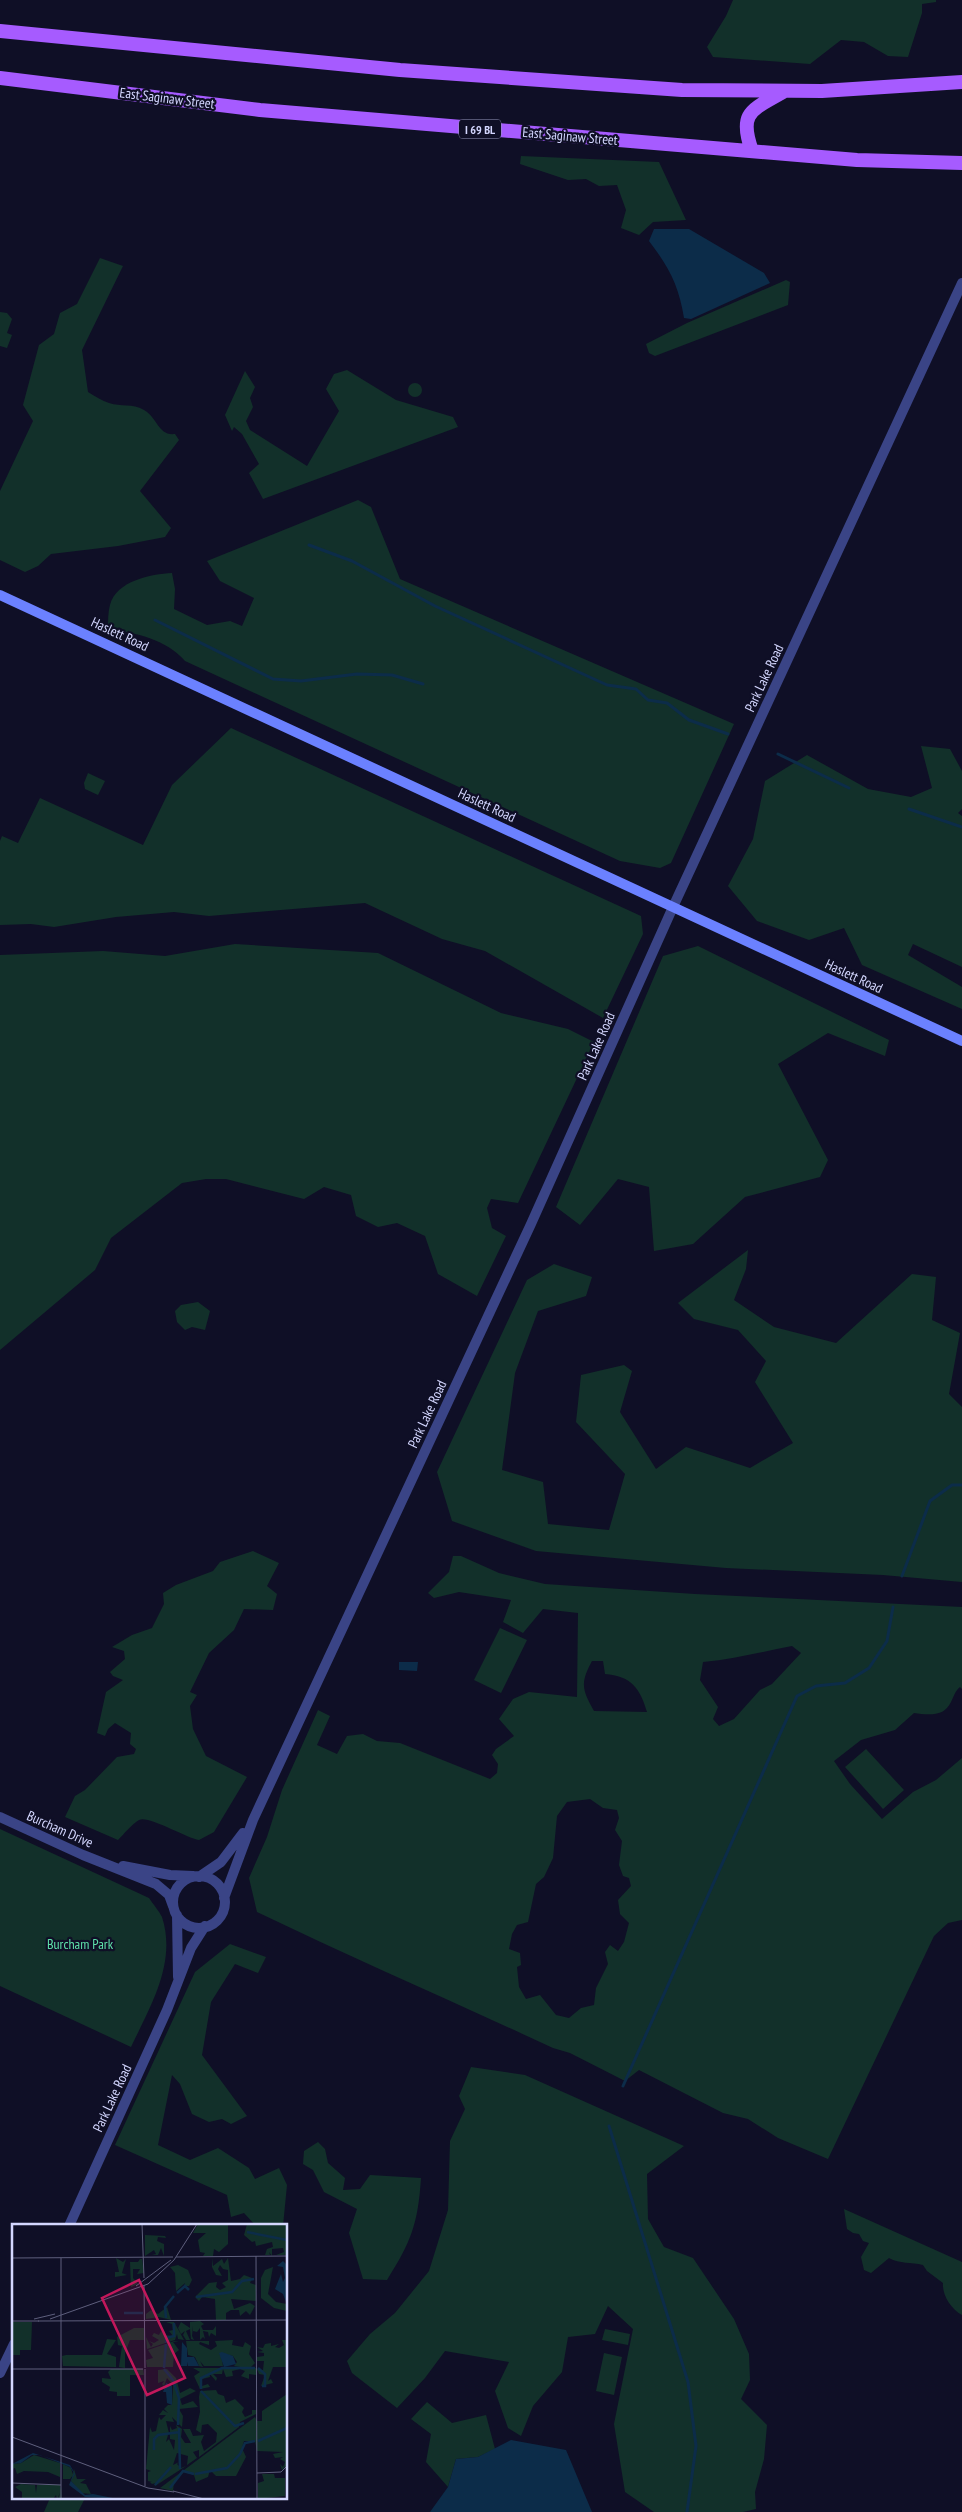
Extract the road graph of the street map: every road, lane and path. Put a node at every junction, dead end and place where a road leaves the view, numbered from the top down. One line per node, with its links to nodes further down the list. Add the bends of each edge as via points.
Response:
1 (0, 32): 4 (main road, via 420,71 682,90)
2 (0, 78): 5 (main road, East Saginaw Street / I 69 BL, via 260,110)
3 (962, 82): 4 (main road)
4 (784, 92): 5 (main road, via 755,108 748,117 745,126)
5 (752, 151): 6 (main road, East Saginaw Street / I 69 BL, via 856,160)
6 (962, 163)
7 (962, 283): 9 (street, Park Lake Road)
8 (0, 595): 9 (main road, Haslett Road)
9 (673, 908): 10 (main road, Haslett Road); 12 (street, Park Lake Road, via 531,1224)
10 (962, 1041)
11 (0, 1817): 13 (street, Burcham Drive)
12 (253, 1820): 14 (street, Park Lake Road, via 221,1862); 15 (street, Park Lake Road)
13 (110, 1864): 14 (street, Burcham Drive); 16 (street, Burcham Drive, via 163,1888)
14 (196, 1877): 15 (street, via 215,1882); 16 (street, via 176,1889)
15 (224, 1898): 17 (street, via 220,1916)
16 (175, 1910): 17 (street, via 187,1925); 18 (street, Park Lake Road)
17 (205, 1926): 18 (street, Park Lake Road, via 191,1948)
18 (178, 1980): 19 (street, Park Lake Road)
19 (70, 2224)
20 (12, 2348): 21 (street)
21 (0, 2373)

